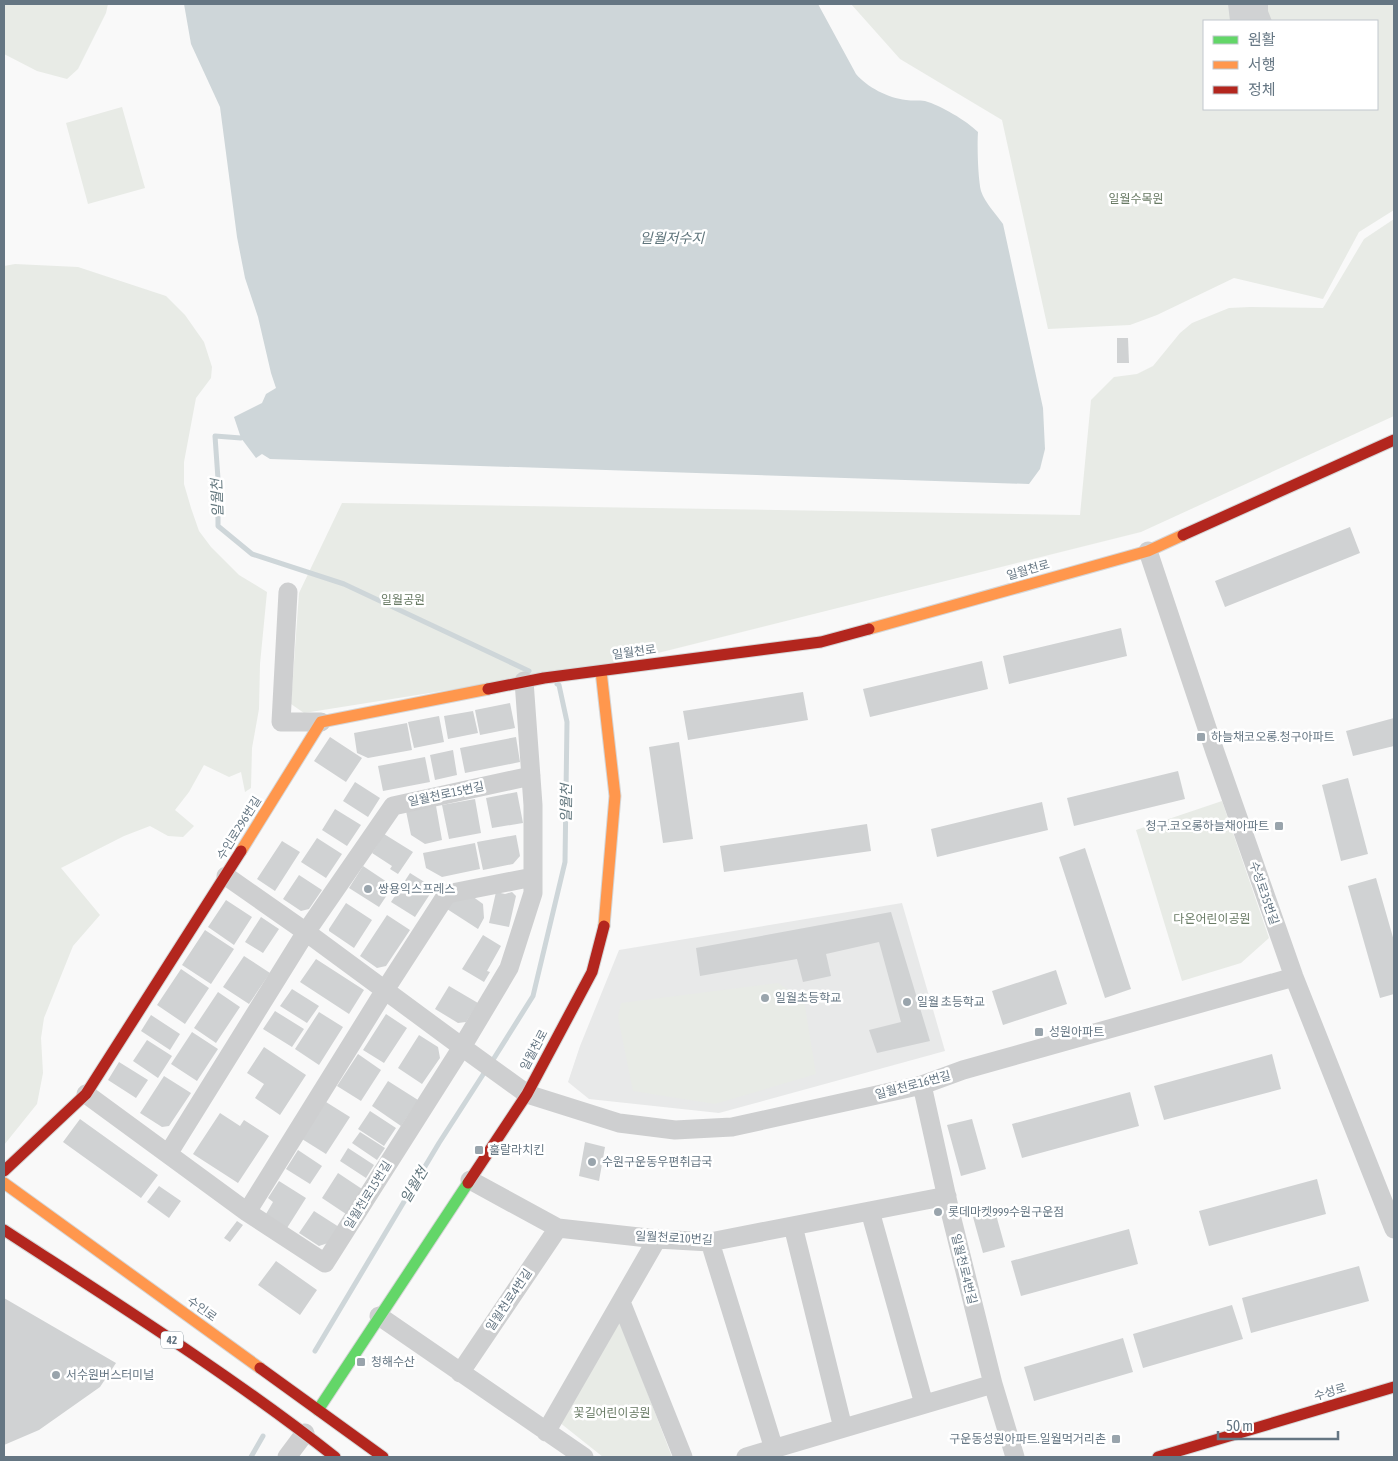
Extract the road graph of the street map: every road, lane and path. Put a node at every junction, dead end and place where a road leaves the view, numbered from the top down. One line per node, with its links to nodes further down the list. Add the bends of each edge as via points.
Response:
1 (1394, 440): 2 (street, 일월천로)
2 (1148, 551): 4 (street, 일월천로, via 821,642); 11 (street, 수성로35번길)
3 (288, 592): 6 (street, via 281,722)
4 (601, 671): 5 (street); 16 (street, 일월천로, via 615,796 605,922 592,972)
5 (524, 682): 6 (street); 7 (street, 일월천로15번길)
6 (321, 722): 8 (street, 수인로296번길)
7 (531, 776): 9 (street, 일월천로15번길); 10 (street, 일월천로15번길, via 393,806)
8 (226, 876): 10 (street); 15 (street, 수인로296번길)
9 (533, 877): 12 (street, via 447,894); 13 (street, 일월천로15번길, via 533,893 509,968)
10 (306, 932): 12 (street); 17 (street, 일월천로15번길)
11 (1294, 977): 14 (street, 일월천로16번길); 26 (street, 수성로35번길)
12 (384, 990): 13 (street); 23 (street)
13 (462, 1047): 16 (street); 23 (street, 일월천로15번길, via 325,1263)
14 (922, 1084): 16 (street, 일월천로16번길, via 732,1127 675,1130 619,1122); 21 (street, 일월천로4번길)
15 (86, 1094): 17 (street, 일월천로15번길); 18 (street, 수인로296번길)
16 (527, 1094): 19 (street, 일월천로)
17 (168, 1154): 23 (street, 일월천로15번길)
18 (4, 1171)
19 (470, 1180): 25 (street, 일월천로10번길); 31 (street, 일월천로)
20 (4, 1183): 36 (street, 수인로)
21 (947, 1196): 22 (street, 일월천로10번길); 33 (street, 일월천로4번길)
22 (870, 1211): 24 (street, 일월천로10번길); 35 (street)
23 (247, 1212)
24 (793, 1226): 29 (street, 일월천로10번길); 37 (street)
25 (558, 1228): 28 (street, 일월천로10번길); 32 (street, 일월천로4번길)
26 (1394, 1229)
27 (4, 1230): 39 (street, 42, via 210,1365)
28 (657, 1239): 29 (street, 일월천로10번길); 30 (street)
29 (710, 1242): 40 (street)
30 (621, 1302): 38 (street); 45 (street)
31 (379, 1316): 32 (street); 36 (street, 일월천로)
32 (460, 1373): 38 (street)
33 (993, 1384): 35 (street); 47 (street, 일월천로4번길)
34 (1394, 1388): 48 (street, 수성로)
35 (924, 1404): 37 (street)
36 (318, 1410): 43 (street, 수인로)
37 (843, 1428): 40 (street)
38 (546, 1432): 44 (street)
39 (305, 1434): 41 (street); 42 (street, 42)
40 (774, 1449): 46 (street)
41 (287, 1457)
42 (335, 1457)
43 (383, 1457)
44 (584, 1457)
45 (682, 1457)
46 (746, 1457)
47 (1015, 1457)
48 (1158, 1457)

